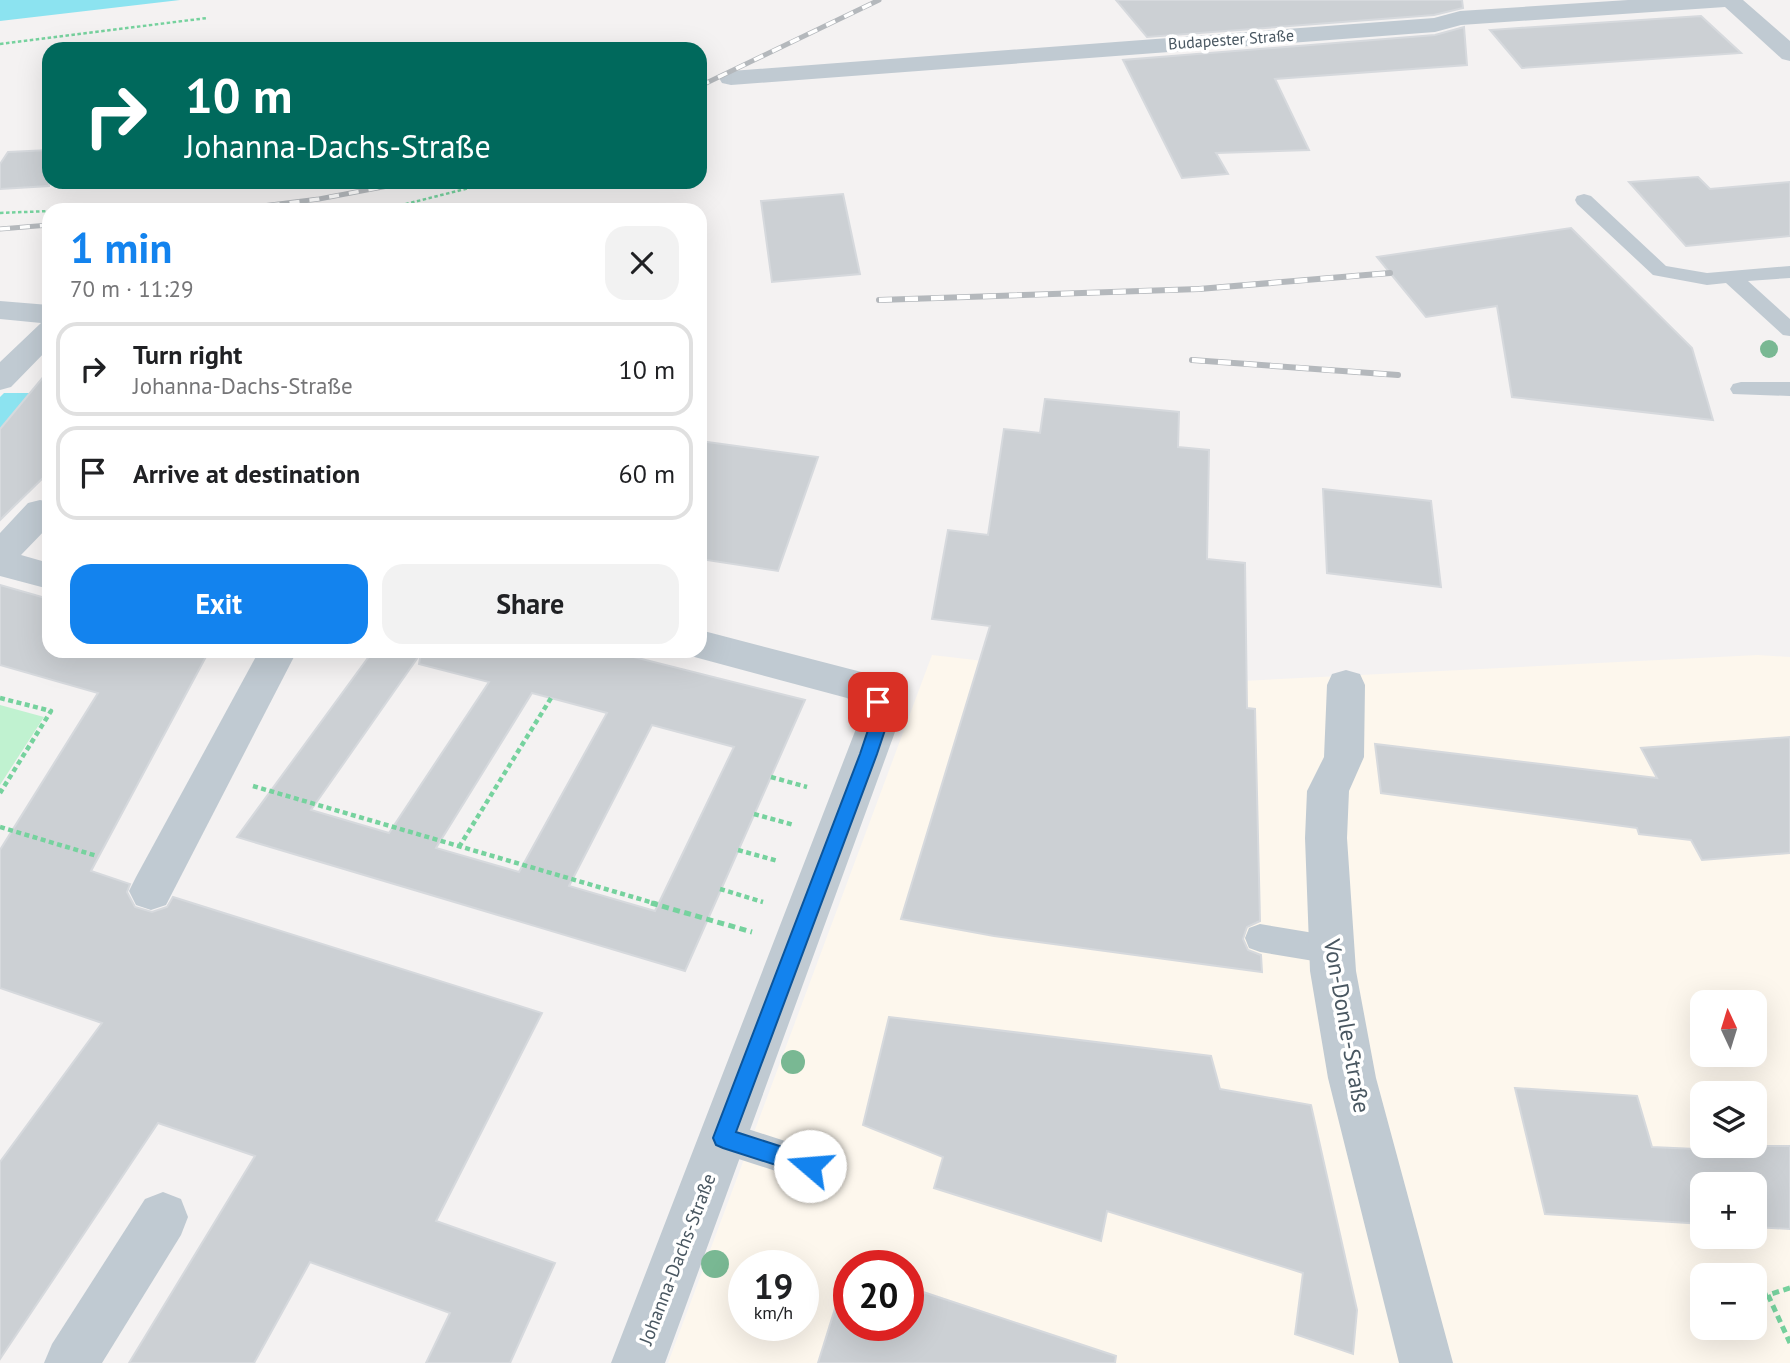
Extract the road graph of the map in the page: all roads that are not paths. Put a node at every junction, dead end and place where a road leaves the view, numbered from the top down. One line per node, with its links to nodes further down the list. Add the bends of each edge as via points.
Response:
1 (1731, 0): 2 (street); 3 (street, Budapester Straße)
2 (1790, 54)
3 (731, 78)
4 (1584, 200): 6 (lane, via 1660,271 1707,279)
5 (1790, 272): 6 (lane)
6 (1731, 277): 9 (lane)
7 (0, 310): 8 (street)
8 (42, 313)
9 (1790, 330)
10 (42, 337): 11 (street)
11 (0, 380)
12 (1741, 389): 13 (lane)
13 (1790, 389)
14 (42, 512): 15 (street)
15 (0, 555)
16 (0, 563): 17 (street)
17 (42, 574)
18 (707, 647): 24 (street, Johanna-Dachs-Straße, via 859,686 878,702 879,721)
19 (274, 658): 21 (street)
20 (1346, 685): 23 (street, Von-Donle-Straße, via 1344,757 1328,791)
21 (151, 891)
22 (1261, 937): 23 (lane)
23 (1332, 950): 29 (street, Von-Donle-Straße, via 1352,1078)
24 (723, 1138): 25 (lane); 28 (street, Johanna-Dachs-Straße)
25 (810, 1166)
26 (163, 1217): 27 (street)
27 (71, 1363)
28 (638, 1363)
29 (1426, 1363)

